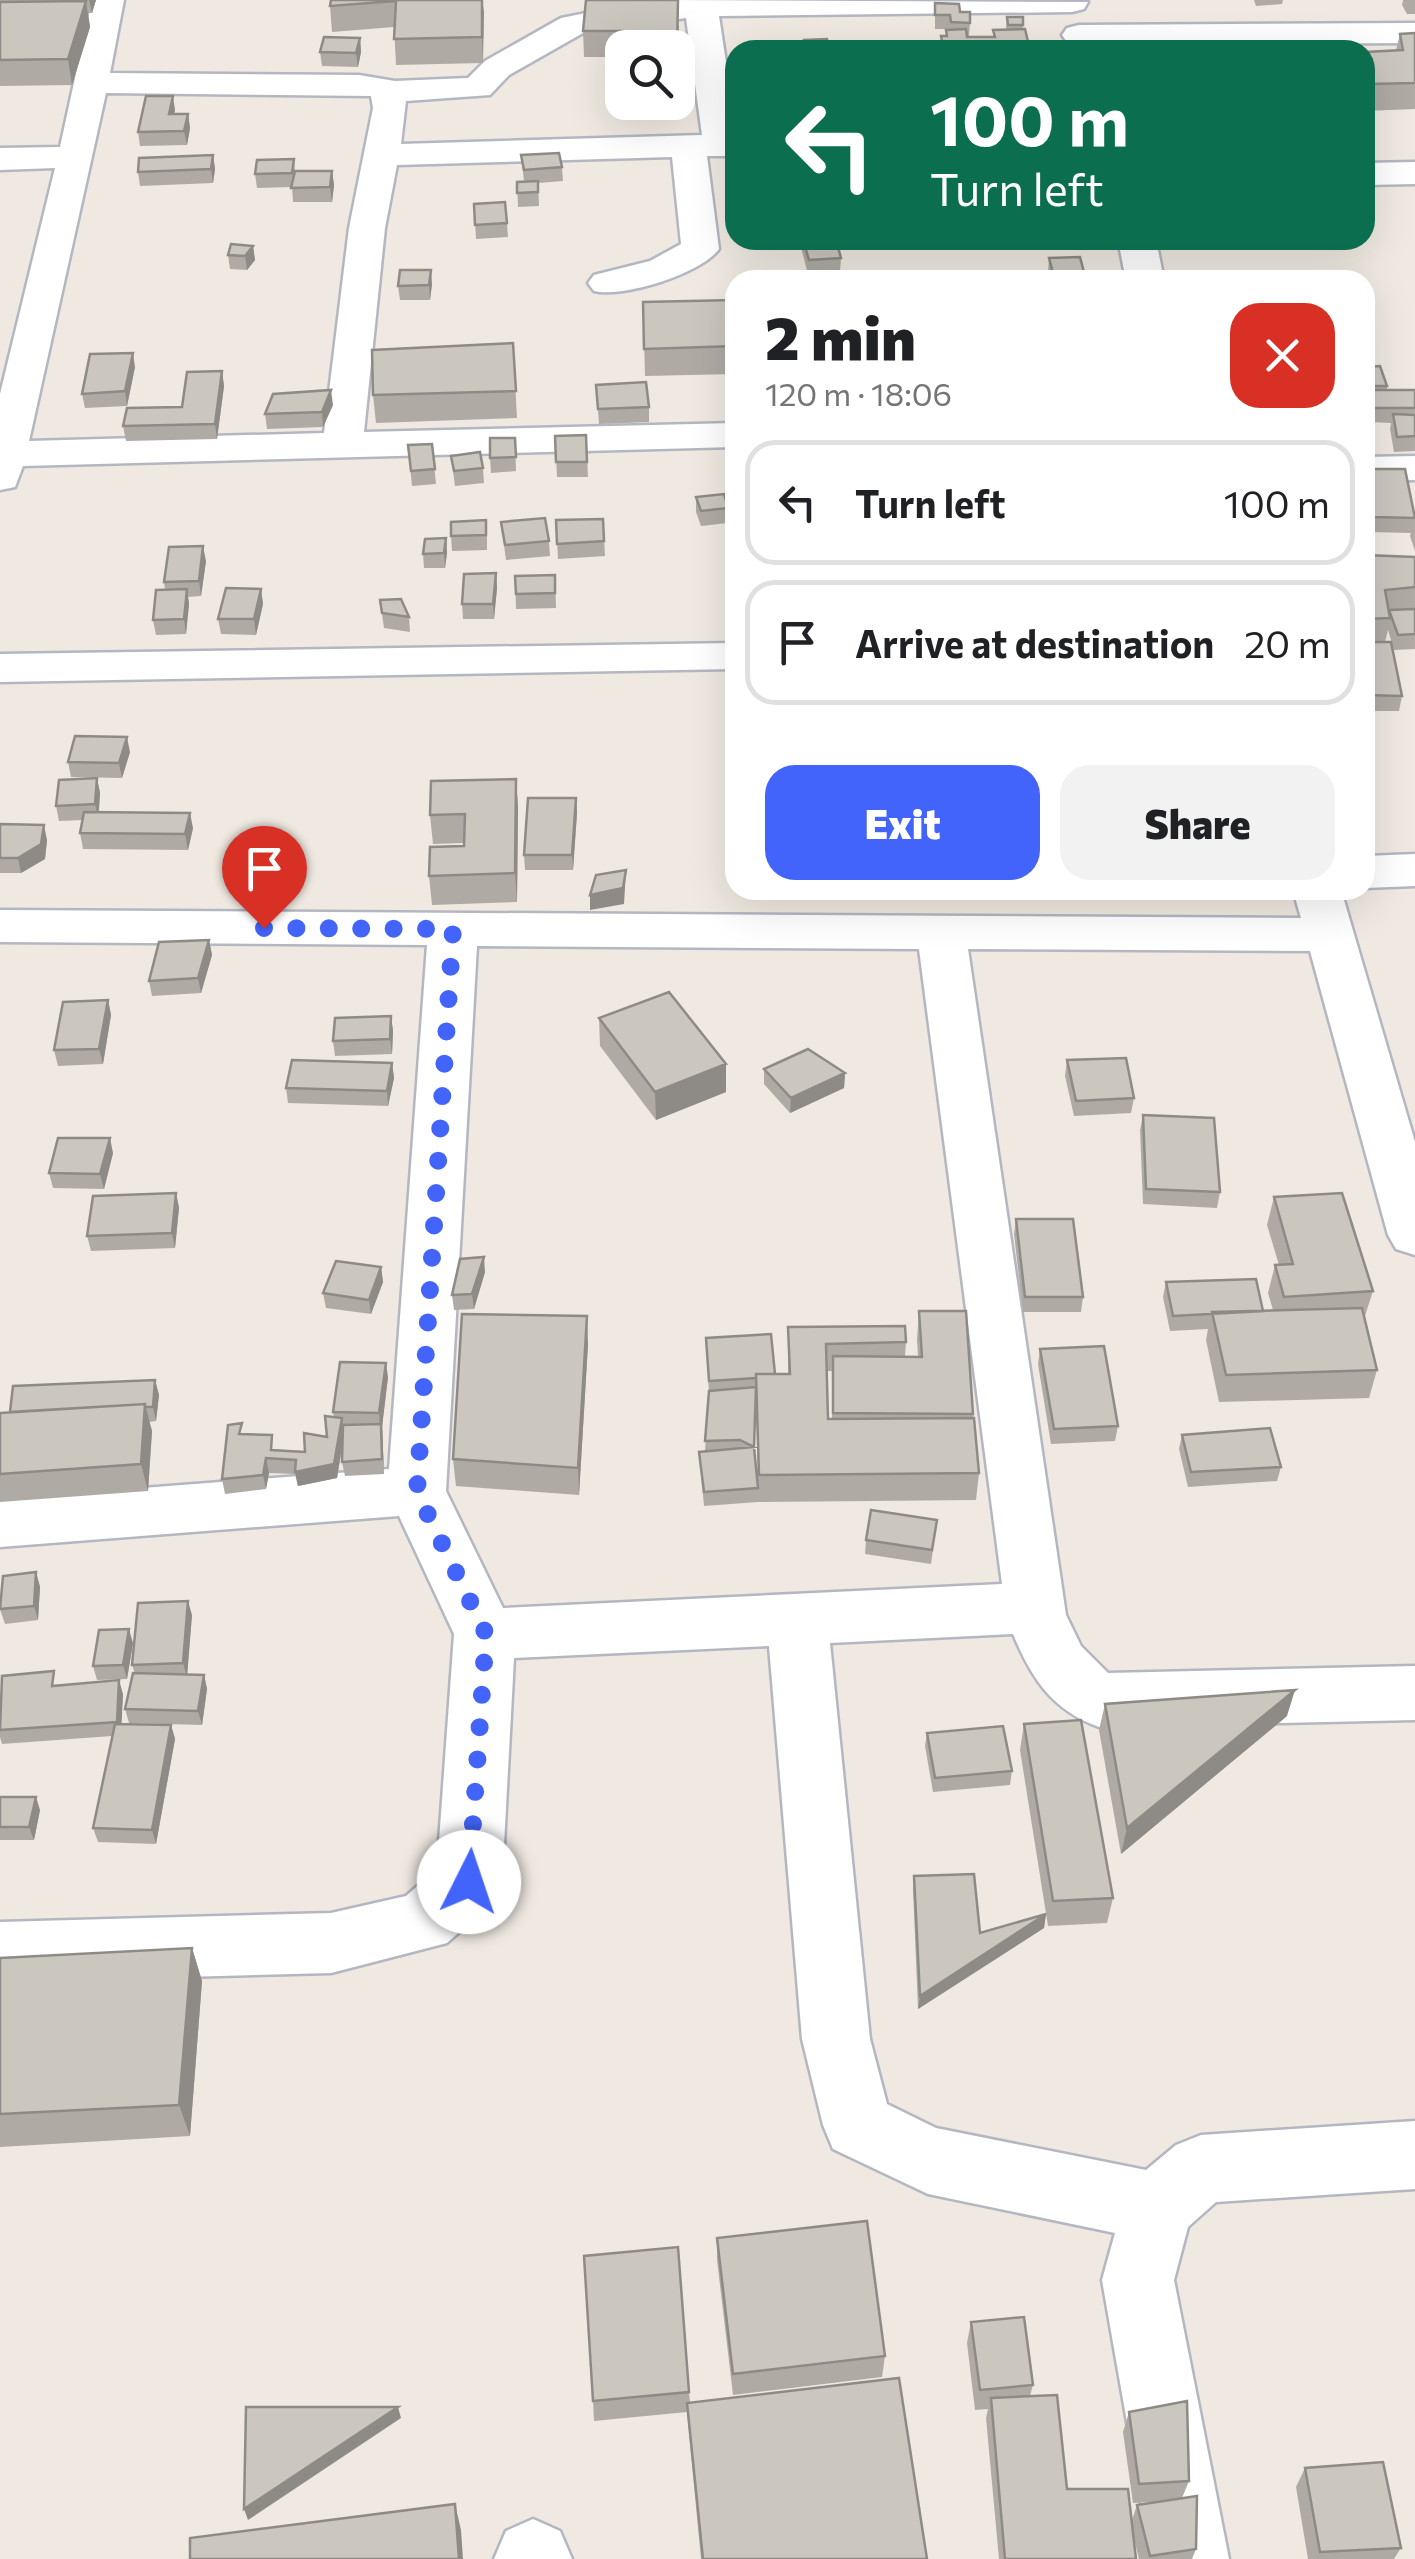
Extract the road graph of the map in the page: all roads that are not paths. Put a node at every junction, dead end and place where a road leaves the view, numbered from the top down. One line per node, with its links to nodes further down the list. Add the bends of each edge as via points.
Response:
1 (1387, 0): 5 (street)
2 (1072, 1): 3 (street); 6 (street)
3 (701, 3): 9 (street, via 573,24 497,68 478,88); 10 (street)
4 (93, 14): 8 (street)
5 (1408, 33): 7 (street)
6 (1081, 40)
7 (1180, 40)
8 (90, 83): 9 (street, via 373,86); 12 (street)
9 (387, 92): 11 (street)
10 (715, 146): 11 (street); 16 (street, via 700,249 663,269)
11 (379, 155): 18 (street)
12 (76, 157): 13 (street); 19 (street)
13 (0, 159)
14 (1375, 174): 15 (street)
15 (1415, 174)
16 (607, 283)
17 (725, 435): 18 (street)
18 (344, 444): 19 (street)
19 (2, 462)
20 (1415, 468): 21 (street)
21 (1375, 469)
22 (725, 656): 23 (street)
23 (0, 668)
24 (1415, 870): 25 (street)
25 (1375, 872)
26 (1324, 912): 29 (street); 30 (street)
27 (0, 926): 28 (street)
28 (453, 929): 29 (street); 31 (street)
29 (941, 932): 33 (street)
30 (1415, 1235)
31 (417, 1492): 32 (street); 35 (street)
32 (0, 1523)
33 (1037, 1608): 34 (street); 36 (street, via 1054,1661 1071,1684 1099,1700)
34 (797, 1619): 35 (street); 39 (street, via 836,2039 858,2126 928,2160)
35 (486, 1634): 37 (street, via 469,1882 424,1922 331,1943)
36 (1415, 1694)
37 (0, 1952)
38 (1415, 2155): 39 (street, via 1201,2169)
39 (1156, 2208): 40 (street, via 1138,2280)
40 (1190, 2559)

